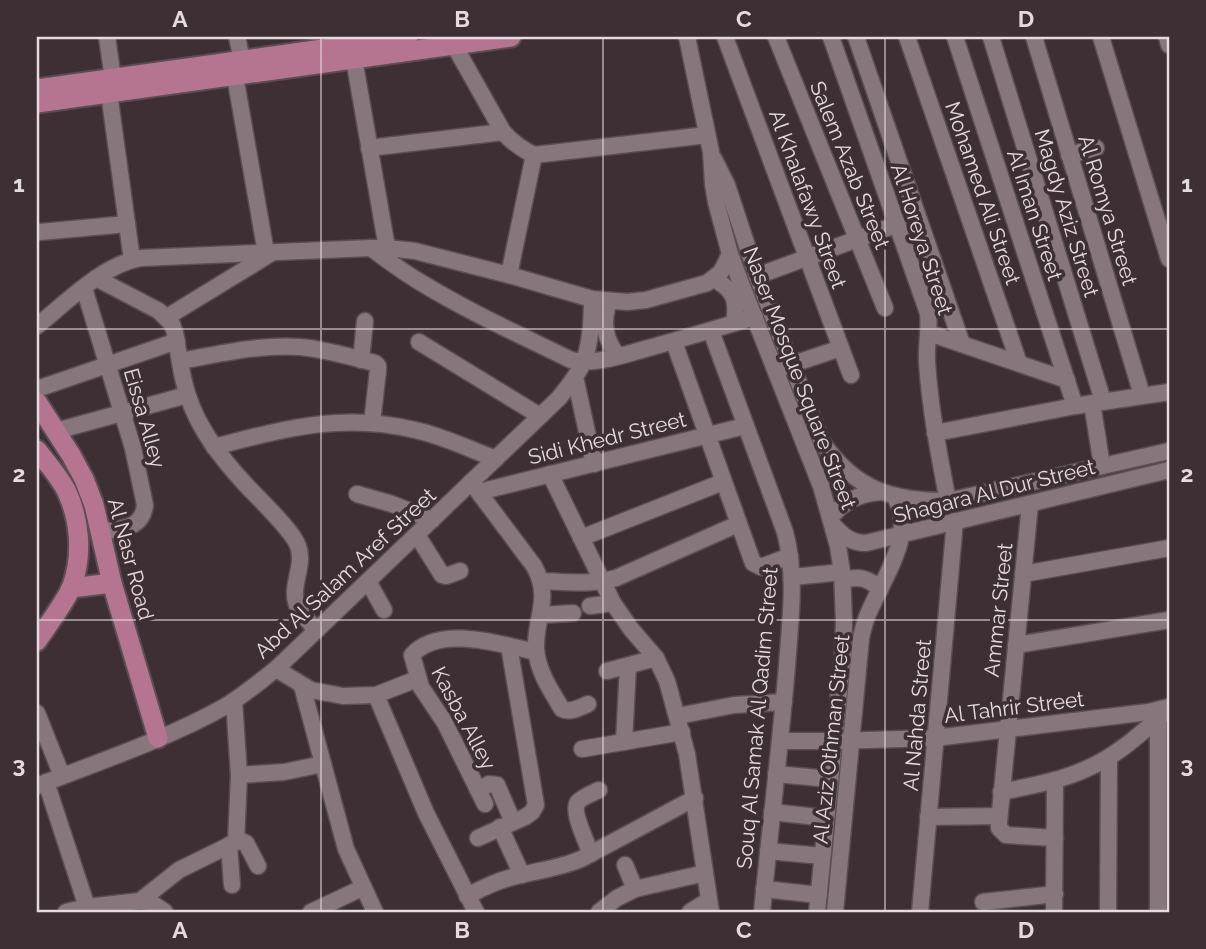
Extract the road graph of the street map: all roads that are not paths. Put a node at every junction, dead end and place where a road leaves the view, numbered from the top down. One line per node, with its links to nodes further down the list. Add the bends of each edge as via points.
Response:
1 (107, 37): 20 (street)
2 (237, 37): 19 (street)
3 (408, 37): 19 (main road)
4 (511, 37): 16 (main road)
5 (687, 37): 24 (street, Naser Mosque Square Street)
6 (725, 37): 37 (street, Al Khalafawy Street)
7 (776, 37): 33 (street, Salem Azab Street)
8 (831, 37): 31 (street, Al Horeya Street)
9 (856, 37): 57 (street)
10 (907, 37): 62 (street, Mohamed Ali Street)
11 (955, 37): 67 (street, Al Iman Street)
12 (991, 37): 73 (street, Magdy Aziz Street)
13 (1034, 37): 29 (street, Al Romya Street)
14 (1101, 37): 38 (street)
15 (1167, 37): 17 (street)
16 (454, 45): 18 (main road); 23 (street)
17 (1169, 45)
18 (354, 59): 19 (main road); 25 (street)
19 (239, 68): 20 (main road); 35 (street)
20 (111, 86): 21 (main road); 22 (main road); 30 (street)
21 (37, 89)
22 (37, 103)
23 (503, 132): 25 (street); 28 (street)
24 (707, 135): 27 (street, Naser Mosque Square Street); 28 (street)
25 (369, 148): 34 (street)
26 (1096, 148): 29 (street)
27 (711, 152): 36 (street, Naser Mosque Square Street, via 713,184); 41 (street, Naser Mosque Square Street, via 727,185)
28 (534, 155): 40 (street)
29 (1069, 155): 71 (street, Al Romya Street)
30 (127, 224): 32 (street); 39 (street)
31 (898, 224): 33 (street); 53 (street, Al Horeya Street, via 928,313)
32 (40, 232)
33 (858, 239): 37 (street); 46 (street, Salem Azab Street)
34 (379, 248): 35 (street); 40 (street, via 415,251); 65 (street, via 418,281 571,360)
35 (269, 253): 39 (street); 47 (street)
36 (730, 254): 42 (street); 48 (street, Naser Mosque Square Street)
37 (807, 257): 41 (street); 58 (street, Al Khalafawy Street)
38 (1169, 259)
39 (132, 260): 43 (street)
40 (509, 275): 44 (street)
41 (757, 276): 64 (street, Naser Mosque Square Street)
42 (714, 279): 45 (street, via 646,300); 50 (street, via 728,286 734,298)
43 (90, 283): 47 (street); 51 (street); 63 (street, Eissa Alley)
44 (592, 299): 45 (street); 65 (street, Abd Al Salam Aref Street, via 590,331)
45 (609, 302): 59 (street, via 604,325)
46 (885, 308)
47 (167, 317): 54 (street)
48 (755, 317): 50 (street); 64 (street, Naser Mosque Square Street)
49 (365, 321): 60 (street)
50 (734, 323): 52 (street)
51 (37, 326)
52 (711, 331): 55 (street); 77 (street, Souq Al Samak Al Qadim Street)
53 (929, 333): 57 (street); 79 (street, Al Horeya Street, via 927,362)
54 (177, 341): 61 (street); 63 (street)
55 (674, 341): 59 (street); 80 (street)
56 (419, 342): 75 (street)
57 (962, 344): 62 (street)
58 (841, 348): 64 (street); 66 (street, Al Khalafawy Street)
59 (618, 356): 65 (street)
60 (361, 360): 61 (street, via 315,349 280,347); 76 (street, via 378,366)
61 (180, 361): 70 (street)
62 (1019, 363): 67 (street)
63 (108, 365): 68 (street); 74 (street, Eissa Alley)
64 (783, 367): 91 (street, Naser Mosque Square Street, via 833,458 855,477); 96 (street, Naser Mosque Square Street)
65 (579, 370): 75 (street, Abd Al Salam Aref Street); 85 (street)
66 (851, 375)
67 (1067, 380): 73 (street, Al Iman Street)
68 (37, 389)
69 (1169, 392): 71 (street)
70 (187, 395): 74 (street); 81 (street)
71 (1142, 395): 73 (street)
72 (37, 402): 78 (main road, Al Nasr Road)
73 (1090, 403): 79 (street); 86 (street)
74 (123, 412): 78 (street); 99 (street, Eissa Alley, via 140,475 144,513 135,525)
75 (540, 416): 84 (street, Abd Al Salam Aref Street)
76 (372, 423): 81 (street, via 306,425); 84 (street, via 438,436)
77 (745, 426): 80 (street, Sidi Khedr Street); 104 (street, Souq Al Samak Al Qadim Street)
78 (56, 431): 99 (main road, Al Nasr Road, via 84,479)
79 (935, 433): 93 (street, Al Horeya Street)
80 (707, 435): 85 (street, Sidi Khedr Street); 89 (street)
81 (215, 447): 122 (street, via 294,538 301,564 296,600)
82 (37, 450): 113 (main road, Al Nasr Road, via 56,474 74,510 79,549)
83 (1169, 452): 86 (street, Shagara Al Dur Street)
84 (496, 459): 90 (street, Abd Al Salam Aref Street)
85 (594, 464): 88 (street, Sidi Khedr Street)
86 (1102, 466): 93 (street, Shagara Al Dur Street)
87 (1169, 470): 94 (street, Shagara Al Dur Street)
88 (550, 474): 90 (street, Sidi Khedr Street); 102 (street)
89 (723, 482): 98 (street); 102 (street)
90 (475, 487): 95 (street, Abd Al Salam Aref Street); 110 (street)
91 (888, 494): 93 (street, Shagara Al Dur Street); 96 (street, via 853,498); 101 (street, via 902,515)
92 (357, 495): 95 (street)
93 (948, 501)
94 (1030, 504): 97 (street, Shagara Al Dur Street); 106 (street, Ammar Street)
95 (432, 520): 100 (street, Abd Al Salam Aref Street)
96 (832, 521): 101 (street, Shagara Al Dur Street, via 847,539 860,543); 107 (street, Naser Mosque Square Street)
97 (956, 521): 101 (street, Shagara Al Dur Street); 142 (street, Al Nahda Street)
98 (738, 524): 104 (street, via 756,566); 111 (street)
99 (100, 532): 112 (main road, Al Nasr Road)
100 (417, 535): 105 (street, via 442,575); 109 (street, Abd Al Salam Aref Street)
101 (901, 535): 114 (street, Al Aziz Othman Street)
102 (582, 538): 111 (street)
103 (1169, 548): 106 (street)
104 (790, 555): 108 (street, Souq Al Samak Al Qadim Street)
105 (460, 571)
106 (1023, 573): 124 (street, Ammar Street)
107 (842, 576): 108 (street); 114 (street, via 863,578); 121 (street, Naser Mosque Square Street)
108 (793, 577): 135 (street, Souq Al Samak Al Qadim Street)
109 (368, 581): 117 (street); 122 (street, Abd Al Salam Aref Street)
110 (541, 581): 111 (street); 119 (street)
111 (602, 582): 115 (street)
112 (112, 583): 113 (main road); 141 (main road, Al Nasr Road)
113 (71, 588): 123 (main road, Al Nasr Road)
114 (880, 590): 145 (street, Al Aziz Othman Street, via 861,638)
115 (613, 603): 116 (street); 127 (street)
116 (590, 606)
117 (384, 610)
118 (573, 613): 119 (street)
119 (541, 615): 126 (street)
120 (1169, 620): 124 (street)
121 (844, 621): 144 (street, Al Aziz Othman Street)
122 (316, 630): 129 (street, Abd Al Salam Aref Street)
123 (37, 641)
124 (1016, 645): 140 (street, Ammar Street)
125 (509, 646): 126 (street, Kasba Alley); 131 (street, Kasba Alley, via 466,638 427,645 412,655); 163 (street, via 536,805)
126 (537, 652): 136 (street, via 540,669 562,709 571,711)
127 (656, 658): 128 (street); 139 (street)
128 (628, 666): 130 (street); 146 (street)
129 (276, 668): 132 (street); 134 (street, Abd Al Salam Aref Street)
130 (607, 671)
131 (417, 679): 133 (street); 163 (street, Kasba Alley, via 481,797 489,784 497,785)
132 (302, 686): 133 (street, via 332,695); 149 (street)
133 (376, 695): 180 (street)
134 (234, 701): 141 (street, Abd Al Salam Aref Street); 151 (street)
135 (784, 702): 139 (street, via 734,705); 143 (street, Souq Al Samak Al Qadim Street)
136 (588, 704)
137 (1166, 712): 140 (street, Al Tahrir Street); 148 (street); 198 (street)
138 (37, 713): 152 (street)
139 (680, 724): 146 (street); 158 (street)
140 (1008, 729): 142 (street, Al Tahrir Street); 157 (street, Ammar Street)
141 (158, 738): 152 (street, Abd Al Salam Aref Street)
142 (935, 738): 145 (street, Al Tahrir Street); 161 (street, Al Nahda Street)
143 (780, 741): 144 (street, Al Tahrir Street); 150 (street, Souq Al Samak Al Qadim Street)
144 (834, 741): 145 (street, Al Tahrir Street); 153 (street, Al Aziz Othman Street)
145 (851, 741): 194 (street, Al Aziz Othman Street)
146 (624, 742): 147 (street)
147 (582, 748)
148 (1109, 758): 154 (street); 197 (street)
149 (323, 764): 151 (street); 175 (street, via 346,849)
150 (776, 774): 153 (street); 159 (street, Souq Al Samak Al Qadim Street)
151 (239, 775): 166 (street)
152 (62, 776): 155 (street, Abd Al Salam Aref Street)
153 (830, 779): 162 (street, Al Aziz Othman Street)
154 (1055, 780): 157 (street); 165 (street)
155 (41, 784): 184 (street)
156 (598, 790): 168 (street, via 578,802 576,811)
157 (1002, 792): 160 (street, Ammar Street)
158 (695, 799): 168 (street); 172 (street)
159 (772, 812): 162 (street); 167 (street, Souq Al Samak Al Qadim Street)
160 (999, 816): 161 (street); 165 (street, via 999,828 1006,835)
161 (929, 817): 195 (street, Al Nahda Street)
162 (826, 818): 169 (street, Al Aziz Othman Street)
163 (507, 825): 164 (street); 173 (street)
164 (478, 838)
165 (1055, 838): 178 (street)
166 (232, 844): 171 (street, via 246,843); 174 (street); 181 (street, via 179,870)
167 (768, 851): 169 (street); 177 (street, Souq Al Samak Al Qadim Street)
168 (591, 854): 173 (street)
169 (822, 856): 179 (street, Al Aziz Othman Street)
170 (625, 865): 176 (street)
171 (258, 866)
172 (705, 873): 176 (street); 183 (street)
173 (522, 875): 180 (street)
174 (232, 886)
175 (362, 888): 187 (street); 188 (street)
176 (635, 889): 190 (street)
177 (764, 889): 179 (street); 192 (street, Souq Al Samak Al Qadim Street)
178 (1055, 894): 182 (street); 196 (street)
179 (818, 895): 193 (street, Al Aziz Othman Street)
180 (467, 896): 189 (street)
181 (140, 901): 184 (street); 186 (street)
182 (983, 902)
183 (710, 906): 191 (street)
184 (87, 908): 185 (street)
185 (66, 912)
186 (164, 912)
187 (311, 912)
188 (374, 912)
189 (476, 912)
190 (599, 912)
191 (690, 912)
192 (762, 912)
193 (817, 912)
194 (835, 912)
195 (920, 912)
196 (1054, 912)
197 (1108, 912)
198 (1158, 912)

